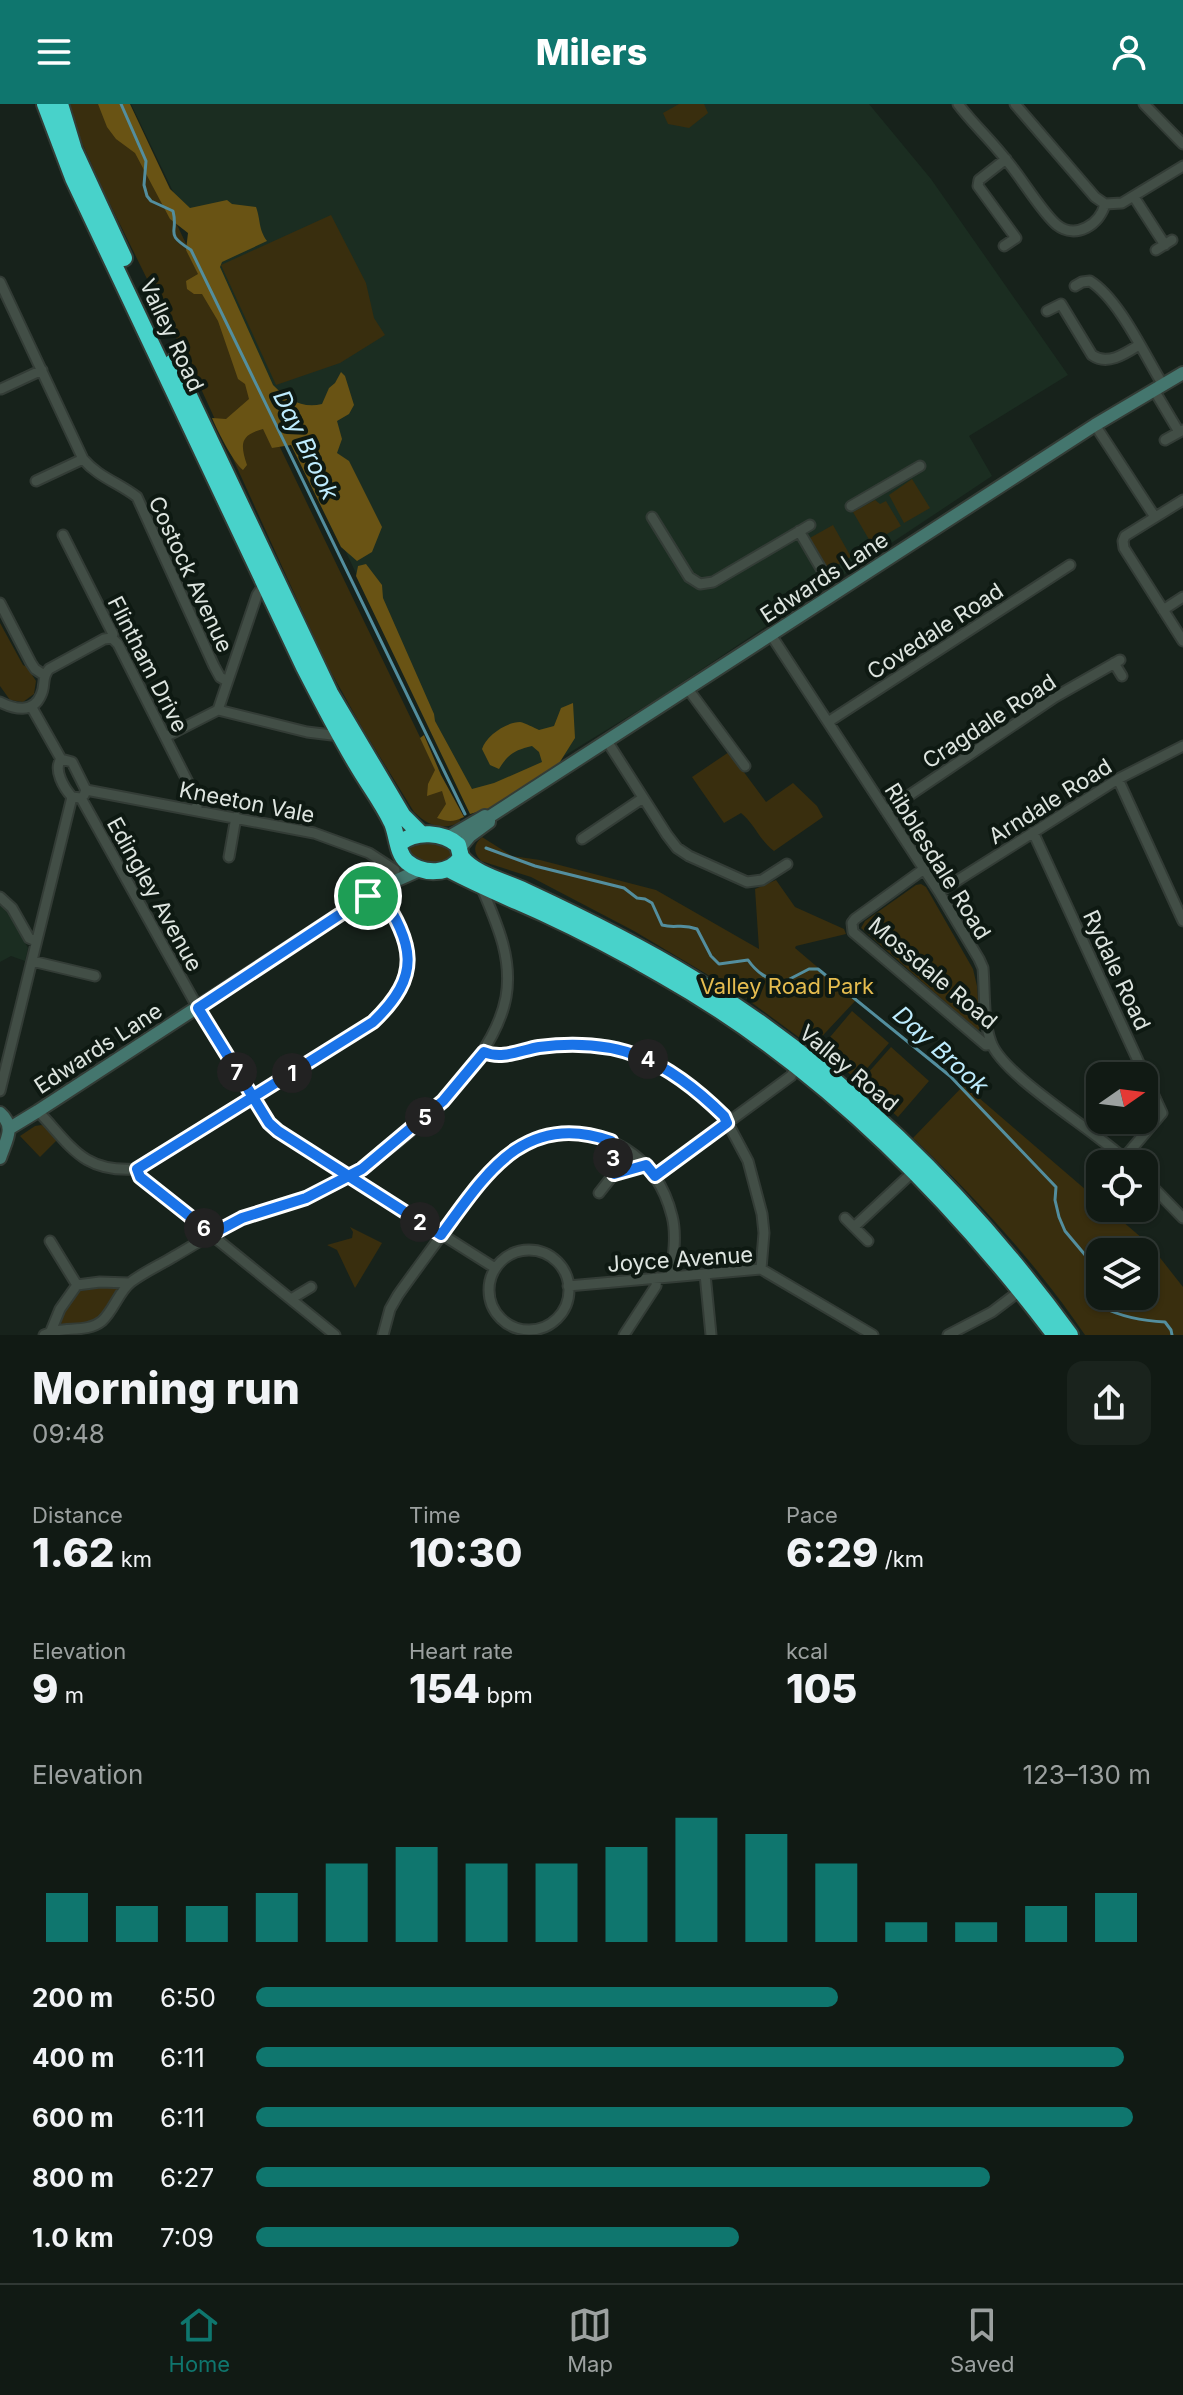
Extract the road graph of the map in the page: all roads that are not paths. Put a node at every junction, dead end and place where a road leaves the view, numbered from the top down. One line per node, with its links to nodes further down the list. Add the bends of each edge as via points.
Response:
1 (45, 104): 35 (highway, Valley Road, via 73,178)
2 (60, 104): 35 (highway, Valley Road, via 74,150)
3 (958, 104): 7 (street)
4 (1015, 104): 10 (street)
5 (1144, 104): 6 (street)
6 (1183, 144)
7 (1006, 159): 10 (street, via 1064,229 1087,228); 12 (street, via 978,186 1016,238)
8 (1183, 166): 9 (street)
9 (1134, 197): 10 (street); 11 (street)
10 (1105, 204)
11 (1164, 245)
12 (1004, 246)
13 (0, 282): 17 (street, Costock Avenue)
14 (1075, 286): 16 (street, via 1091,277)
15 (1047, 311): 16 (street, via 1061,304 1097,359 1104,361)
16 (1139, 345): 19 (street)
17 (42, 370): 20 (street); 24 (street, Costock Avenue)
18 (1183, 373): 19 (street, Edwards Lane)
19 (1158, 387): 21 (street, Edwards Lane); 22 (street)
20 (1, 389)
21 (1095, 425): 30 (street); 40 (street, Edwards Lane)
22 (1181, 431): 23 (street)
23 (1165, 440)
24 (83, 459): 26 (street); 45 (street, Costock Avenue, via 137,497 214,666)
25 (920, 466): 28 (street, via 880,494)
26 (36, 481)
27 (1183, 500): 30 (street)
28 (851, 506)
29 (652, 517): 32 (street, via 689,577 700,584 713,582)
30 (1155, 517): 39 (street, via 1123,541)
31 (810, 525): 32 (street)
32 (799, 531): 34 (street)
33 (63, 535): 41 (street, Flintham Drive)
34 (826, 577)
35 (270, 580): 45 (street, via 257,595); 51 (highway, Valley Road, via 304,667); 65 (highway, Valley Road, via 346,721 403,816)
36 (1068, 580): 50 (street, Covedale Road, via 1066,567)
37 (1183, 597): 39 (street)
38 (0, 603): 43 (street, via 31,663)
39 (1163, 610): 42 (street)
40 (771, 635): 46 (street, Edwards Lane); 50 (street, Ribblesdale Road)
41 (112, 638): 43 (street); 52 (street, Flintham Drive)
42 (1183, 641)
43 (44, 675): 48 (street, via 41,696)
44 (1122, 676): 61 (street, Cragdale Road, via 1117,661)
45 (227, 681): 49 (street)
46 (688, 689): 53 (street, Edwards Lane); 56 (street)
47 (0, 702): 48 (street, via 17,709)
48 (31, 706): 55 (street, Edingley Avenue)
49 (218, 710): 51 (street); 52 (street)
50 (828, 722): 61 (street, Ribblesdale Road)
51 (340, 736): 68 (highway, Valley Road, via 386,812)
52 (165, 737): 60 (street, Flintham Drive, via 195,796)
53 (607, 741): 59 (street); 66 (street, Edwards Lane, via 485,816)
54 (1183, 746): 57 (street, Arndale Road)
55 (61, 759): 58 (street, Edingley Avenue, via 72,762); 58 (street, Edingley Avenue, via 57,771)
56 (745, 766)
57 (1118, 779): 63 (street, Arndale Road); 76 (street)
58 (80, 795): 60 (street, Kneeton Vale); 77 (street); 80 (street, Edingley Avenue)
59 (643, 798): 64 (street); 69 (street, via 677,848 689,856 747,882 762,880)
60 (197, 811): 62 (street, Kneeton Vale)
61 (886, 811): 71 (street, Ribblesdale Road)
62 (236, 817): 67 (street); 68 (street, Kneeton Vale)
63 (1033, 832): 73 (street, Arndale Road); 93 (street, Rydale Road, via 1162,1113)
64 (585, 833)
65 (421, 834): 66 (highway); 68 (highway, via 410,836)
66 (455, 853): 70 (highway); 72 (highway, Valley Road); 96 (highway, Valley Road, via 480,871 696,980 798,1052 877,1118)
67 (229, 857)
68 (399, 857): 70 (highway); 74 (street, Edwards Lane)
69 (779, 865)
70 (422, 869): 74 (street, Edwards Lane)
71 (924, 869): 73 (street, Ribblesdale Road); 81 (street, Mossdale Road, via 855,919 853,932)
72 (481, 886): 82 (street, via 503,940 508,981 499,1025); 83 (highway, Valley Road, via 664,976)
73 (939, 892): 81 (street, Ribblesdale Road, via 983,968)
74 (374, 894): 80 (street, Edwards Lane); 85 (street, via 405,938 399,992 373,1022)
75 (0, 897): 77 (street)
76 (1183, 921)
77 (36, 941): 78 (street)
78 (32, 961): 79 (street); 84 (street)
79 (95, 976)
80 (198, 1008): 85 (street, Edingley Avenue); 86 (street, Edwards Lane)
81 (991, 1044): 92 (street, via 1022,1078)
82 (484, 1052): 88 (street, via 497,1056 572,1043 613,1047 650,1060 687,1082); 99 (street, via 443,1101)
83 (796, 1067): 88 (street); 96 (highway, Valley Road)
84 (0, 1091)
85 (253, 1097): 97 (street); 99 (street, Edingley Avenue, via 278,1131)
86 (38, 1111): 89 (street, Edwards Lane); 97 (street, via 98,1167)
87 (0, 1113): 89 (street)
88 (727, 1123): 100 (street); 111 (street, via 758,1191 764,1233)
89 (10, 1128): 91 (street)
90 (611, 1141): 95 (street); 98 (street); 107 (street, via 560,1134 514,1149 486,1174)
91 (3, 1145): 94 (street)
92 (1113, 1150)
93 (1135, 1150)
94 (0, 1158)
95 (646, 1165): 98 (street); 100 (street)
96 (918, 1167): 105 (street); 118 (highway, Valley Road, via 980,1223)
97 (137, 1169): 106 (street, via 140,1177)
98 (614, 1174): 102 (street)
99 (349, 1176): 106 (street); 107 (street, Edingley Avenue)
100 (655, 1176): 113 (street, via 673,1218)
101 (1158, 1192): 104 (street)
102 (599, 1193)
103 (845, 1218): 105 (street)
104 (1183, 1218)
105 (854, 1227): 109 (street)
106 (212, 1234): 115 (street); 120 (street)
107 (441, 1235): 110 (street, Edingley Avenue); 124 (street, via 398,1295)
108 (50, 1241): 116 (street)
109 (868, 1241)
110 (495, 1268): 117 (street, via 510,1255 540,1252 559,1265); 121 (street, via 489,1291 496,1313 515,1328)
111 (761, 1269): 112 (street, Joyce Avenue); 127 (street, Joyce Avenue)
112 (705, 1274): 113 (street, Joyce Avenue); 126 (street)
113 (671, 1277): 114 (street, Joyce Avenue)
114 (657, 1278): 117 (street, Joyce Avenue); 125 (street)
115 (129, 1283): 116 (street); 122 (street, via 101,1322)
116 (77, 1285): 122 (street)
117 (568, 1286): 121 (street, via 561,1313)
118 (1025, 1286): 128 (street, via 992,1312); 129 (highway, Valley Road); 130 (highway, Valley Road)
119 (311, 1287): 120 (street)
120 (291, 1299): 123 (street)
121 (539, 1332)
122 (48, 1333)
123 (335, 1335)
124 (383, 1335)
125 (624, 1335)
126 (711, 1335)
127 (873, 1335)
128 (948, 1335)
129 (1055, 1335)
130 (1070, 1335)

